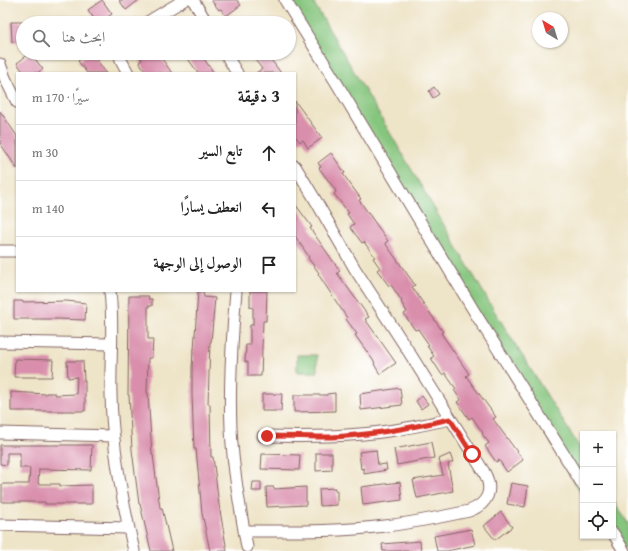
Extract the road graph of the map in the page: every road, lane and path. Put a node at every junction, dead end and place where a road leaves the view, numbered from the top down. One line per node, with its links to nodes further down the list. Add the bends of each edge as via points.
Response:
1 (184, 0): 4 (street)
2 (193, 0): 5 (street)
3 (285, 0): 6 (street)
4 (158, 16)
5 (203, 16)
6 (295, 16)
7 (296, 18): 25 (street)
8 (121, 60): 11 (street)
9 (229, 60): 12 (street)
10 (0, 64): 13 (street)
11 (127, 72)
12 (236, 72)
13 (16, 100)
14 (296, 168): 21 (street, via 355,269)
15 (0, 251): 16 (street)
16 (16, 251)
17 (110, 292): 20 (street)
18 (236, 292): 28 (street, via 230,376 231,430)
19 (0, 342): 20 (street)
20 (111, 344): 23 (street)
21 (450, 419): 24 (street, via 371,434 325,437); 28 (street, via 487,478 489,485 486,499 476,508 385,526)
22 (0, 433): 23 (street)
23 (114, 436): 27 (street)
24 (263, 436)
25 (580, 480)
26 (0, 525): 27 (street)
27 (128, 528): 31 (street)
28 (244, 531): 30 (street)
29 (616, 538): 32 (street)
30 (247, 547)
31 (134, 551)
32 (624, 551)

